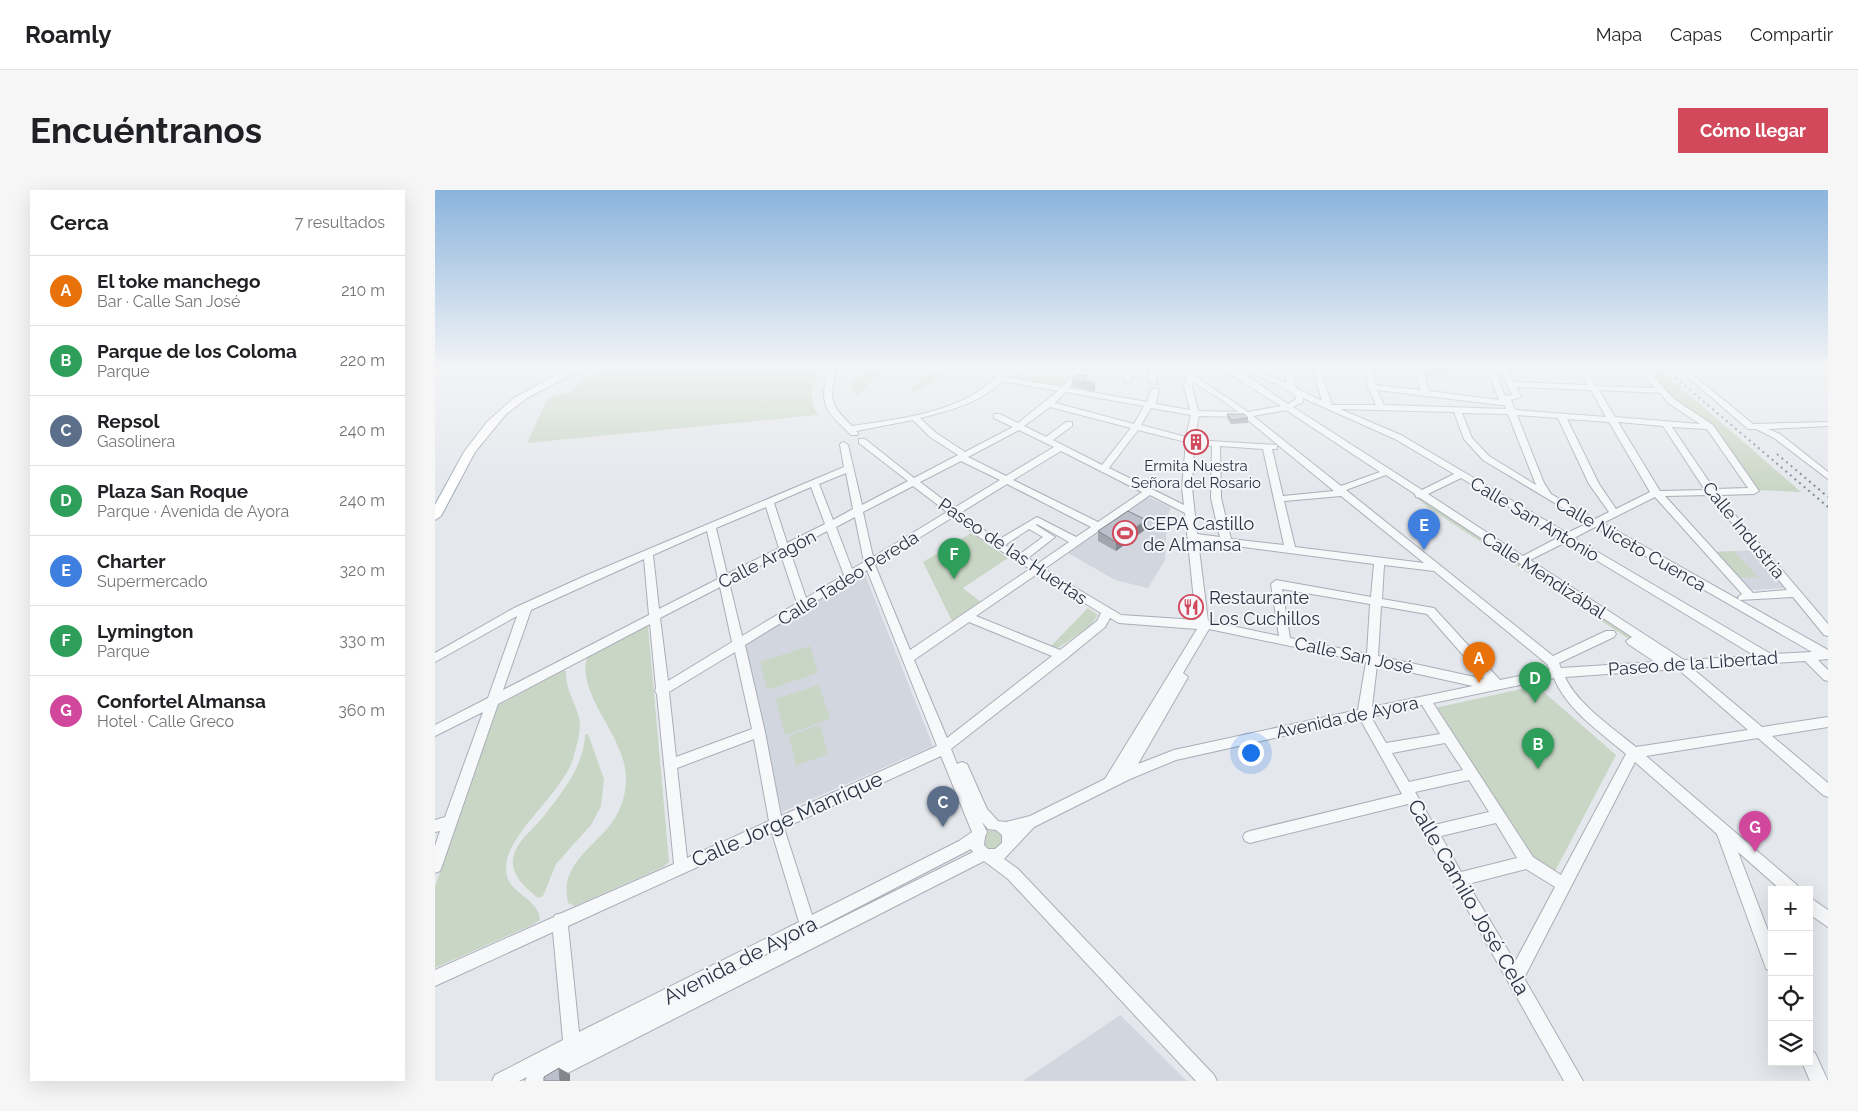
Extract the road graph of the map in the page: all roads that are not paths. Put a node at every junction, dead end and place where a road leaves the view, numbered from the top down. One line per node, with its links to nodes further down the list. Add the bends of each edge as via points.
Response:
1 (508, 408): 66 (main road, via 483,430)
2 (826, 408): 39 (street, via 844,430)
3 (830, 408): 35 (street, Paseo de las Huertas)
4 (945, 408): 26 (street)
5 (1045, 408): 33 (street, Calle Aragón)
6 (1064, 408): 31 (street)
7 (1148, 408): 31 (street)
8 (1165, 408): 22 (street)
9 (1194, 408): 22 (street)
10 (1235, 408): 23 (street)
11 (1284, 408): 23 (street)
12 (1289, 408): 47 (street, Calle Mendizábal)
13 (1332, 408): 48 (street, Calle San Antonio, via 1391,433)
14 (1370, 408): 15 (street)
15 (1381, 408): 20 (street)
16 (1510, 408): 21 (street)
17 (1605, 408): 27 (street)
18 (1681, 408): 32 (street)
19 (1728, 408): 34 (street, via 1746,423)
20 (1457, 410): 21 (street); 59 (street, Calle Niceto Cuenca, via 1469,440 1486,458)
21 (1512, 412): 25 (street); 59 (street, via 1539,482)
22 (1195, 413): 23 (street); 37 (street)
23 (1243, 414): 41 (street)
24 (997, 416): 33 (street)
25 (1561, 416): 27 (street); 64 (street, via 1594,484)
26 (914, 417): 35 (street); 44 (street)
27 (1612, 419): 28 (street); 58 (street)
28 (1665, 423): 32 (street); 56 (street, Calle Industria)
29 (1069, 424): 38 (street)
30 (1828, 424): 34 (street)
31 (1134, 426): 37 (street); 46 (street)
32 (1710, 426): 56 (street, via 1754,491)
33 (1017, 427): 38 (street); 44 (street, Calle Aragón)
34 (1757, 427): 49 (street, via 1777,436)
35 (850, 429): 36 (street, Paseo de las Huertas)
36 (859, 439): 39 (street); 51 (street, Paseo de las Huertas)
37 (1194, 441): 40 (street); 63 (street, via 1187,488)
38 (1046, 442): 43 (street)
39 (846, 443): 45 (street); 62 (street)
40 (1216, 444): 42 (street); 74 (street, via 1216,498)
41 (1283, 446): 42 (street); 55 (street)
42 (1267, 447): 60 (street)
43 (1059, 448): 46 (street); 50 (street, Calle Tadeo Pereda)
44 (963, 456): 50 (street); 51 (street, Calle Aragón)
45 (849, 468): 52 (street); 62 (street)
46 (1103, 470): 54 (street)
47 (1387, 472): 53 (street, Calle Mendizábal); 55 (street)
48 (1462, 474): 57 (street); 73 (street, Calle San Antonio)
49 (1828, 476)
50 (1007, 480): 65 (street, Calle Tadeo Pereda); 69 (street)
51 (913, 482): 62 (street, Calle Aragón); 65 (street, Paseo de las Huertas)
52 (814, 483): 61 (street); 70 (street)
53 (1408, 486): 57 (street, Calle Mendizábal); 111 (street, Calle Mendizábal, via 1436,513)
54 (1148, 492): 63 (street); 69 (street)
55 (1339, 492): 60 (street); 84 (street)
56 (1711, 492): 58 (street); 88 (street, Calle Industria)
57 (1419, 494): 81 (street, Calle Mendizábal)
58 (1657, 494): 64 (street, via 1650,494); 89 (street)
59 (1549, 497): 67 (street, Calle Niceto Cuenca)
60 (1280, 499): 77 (street)
61 (769, 502): 68 (street); 78 (street)
62 (862, 510): 70 (street, Calle Aragón); 83 (street)
63 (1191, 512): 72 (street)
64 (1615, 513): 67 (street)
65 (954, 514): 76 (street, Paseo de las Huertas); 83 (street, Calle Tadeo Pereda)
66 (435, 516)
67 (1595, 523): 73 (street); 90 (street, Calle Niceto Cuenca)
68 (711, 526): 79 (street); 87 (street)
69 (1098, 526): 75 (street)
70 (831, 527): 78 (street, Calle Aragón); 86 (street)
71 (1050, 532): 75 (street); 76 (street, via 1029,525); 80 (street, via 1050,538)
72 (1194, 537): 74 (street); 99 (street)
73 (1565, 538): 81 (street); 108 (street, Calle San Antonio)
74 (1226, 540): 77 (street)
75 (1077, 542): 85 (street)
76 (998, 545): 80 (street, Paseo de las Huertas)
77 (1290, 549): 82 (street)
78 (784, 550): 87 (street, Calle Aragón); 92 (street)
79 (648, 552): 93 (street); 95 (street)
80 (1020, 559): 85 (street, Paseo de las Huertas)
81 (1522, 560): 111 (street, Calle Mendizábal)
82 (1379, 561): 84 (street); 91 (street)
83 (873, 563): 86 (street, Calle Tadeo Pereda); 105 (street)
84 (1435, 569): 112 (street)
85 (1037, 570): 94 (street, Paseo de las Huertas); 96 (street)
86 (850, 577): 92 (street, Calle Tadeo Pereda)
87 (725, 581): 95 (street, Calle Aragón); 103 (street)
88 (1795, 593): 89 (street); 100 (street, Calle Industria)
89 (1750, 596): 90 (street)
90 (1726, 598): 104 (street, Calle Niceto Cuenca)
91 (1377, 601): 102 (street, via 1275,585); 109 (street); 114 (street, via 1430,611)
92 (803, 606): 103 (street, Calle Tadeo Pereda)
93 (526, 607): 110 (street); 117 (street)
94 (1107, 613): 97 (street, Paseo de las Huertas); 98 (street, Calle Jorge Manrique)
95 (655, 616): 115 (street); 117 (street, Calle Aragón)
96 (968, 617): 105 (street); 106 (street)
97 (1125, 621): 98 (street); 99 (street, Paseo de las Huertas)
98 (1101, 624): 106 (street, Calle Jorge Manrique)
99 (1206, 625): 102 (street, Calle San José); 124 (street, via 1209,632); 132 (street)
100 (1828, 632)
101 (1610, 634): 112 (street)
102 (1285, 640): 109 (street, Calle San José)
103 (739, 645): 115 (street, Calle Tadeo Pereda); 121 (street)
104 (1828, 655): 107 (street, Paseo de la Libertad)
105 (911, 656): 125 (street)
106 (1062, 656): 125 (street, Calle Jorge Manrique)
107 (1807, 656): 108 (street, Paseo de la Libertad); 113 (street)
108 (1767, 657): 111 (street, Paseo de la Libertad)
109 (1372, 658): 114 (street, Calle San José); 118 (street)
110 (436, 659)
111 (1675, 664): 112 (street, Paseo de la Libertad); 122 (street, Calle Mendizábal)
112 (1554, 667): 114 (street, Avenida de Ayora); 127 (street, via 1564,688 1577,703)
113 (1828, 677)
114 (1498, 686): 116 (street, Avenida de Ayora)
115 (661, 691): 129 (street)
116 (1425, 700): 118 (street, Avenida de Ayora); 123 (street)
117 (492, 701): 120 (street, Calle Aragón); 136 (street)
118 (1363, 714): 126 (street, Calle Camilo José Cela); 128 (street, Avenida de Ayora)
119 (1828, 722): 122 (street)
120 (435, 731)
121 (759, 732): 129 (street); 138 (street)
122 (1759, 732): 127 (street); 133 (street, Calle Mendizábal)
123 (1449, 737): 126 (street); 130 (street)
124 (1142, 745): 128 (street, via 1146,754); 131 (street)
125 (948, 746): 138 (street, Calle Jorge Manrique); 140 (street, via 981,813); 143 (street)
126 (1384, 749): 134 (street, Calle Camilo José Cela)
127 (1633, 753): 141 (street); 152 (street)
128 (1159, 760): 131 (street, Avenida de Ayora)
129 (670, 765): 149 (street)
130 (1472, 774): 134 (street); 135 (street)
131 (1125, 775): 132 (street, Avenida de Ayora)
132 (1110, 782): 137 (street, Avenida de Ayora)
133 (1828, 791)
134 (1409, 793): 142 (street, Calle Camilo José Cela); 144 (street)
135 (1500, 816): 142 (street); 147 (street)
136 (450, 822): 139 (street); 148 (street)
137 (1032, 822): 140 (street, Avenida de Ayora); 145 (street, Avenida de Ayora)
138 (776, 824): 149 (street, Calle Jorge Manrique); 157 (street)
139 (435, 826)
140 (999, 826): 143 (street); 145 (street, via 1010,835)
141 (1722, 829): 153 (street); 158 (street)
142 (1432, 832): 151 (street, Calle Camilo José Cela)
143 (978, 834): 146 (street, via 976,845); 157 (street, Avenida de Ayora, via 964,846)
144 (1250, 836)
145 (1007, 847): 146 (street, via 997,855); 150 (street, via 1007,864)
146 (985, 855): 150 (street); 157 (street, Avenida de Ayora)
147 (1528, 862): 151 (street); 152 (street)
148 (435, 866)
149 (681, 866): 155 (street, Calle Jorge Manrique)
150 (1013, 874): 167 (street)
151 (1459, 879): 160 (street, Calle Camilo José Cela)
152 (1563, 885): 160 (street)
153 (1787, 886)
154 (1813, 907): 156 (street)
155 (560, 920): 159 (street, Calle Jorge Manrique); 162 (street)
156 (1828, 920)
157 (810, 932): 161 (street, Avenida de Ayora)
158 (1768, 952)
159 (435, 978)
160 (1515, 978): 168 (street, Calle Camilo José Cela)
161 (593, 1043): 162 (street, Avenida de Ayora); 163 (street, Avenida de Ayora)
162 (572, 1046): 163 (street, Avenida de Ayora)
163 (557, 1061): 165 (street, Avenida de Ayora); 166 (street, Avenida de Ayora)
164 (1812, 1066): 169 (street)
165 (501, 1081)
166 (534, 1081)
167 (1208, 1081)
168 (1574, 1081)
169 (1819, 1081)

